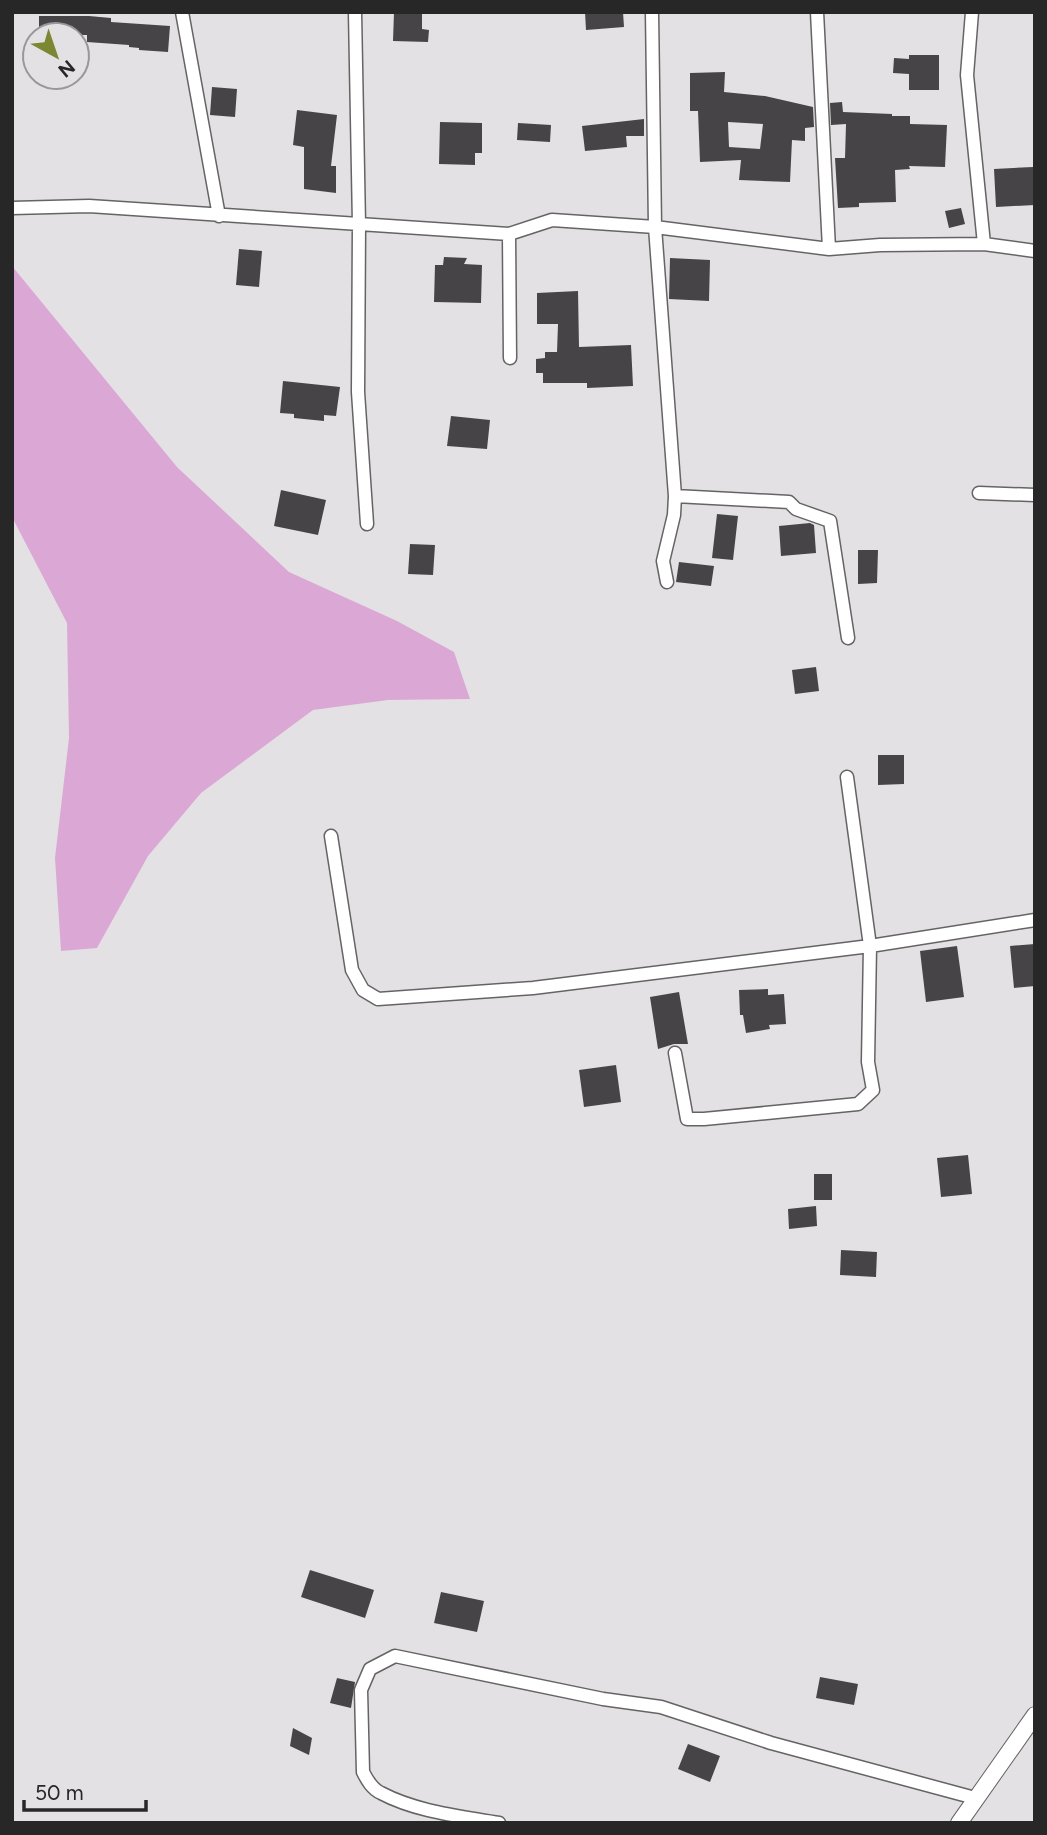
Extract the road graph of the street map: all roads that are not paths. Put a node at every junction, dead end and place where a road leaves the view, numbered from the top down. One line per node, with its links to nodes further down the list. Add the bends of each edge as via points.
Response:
1 (182, 12): 7 (street)
2 (355, 12): 8 (street)
3 (652, 12): 9 (street)
4 (817, 12): 12 (street)
5 (971, 12): 11 (street, via 967,75)
6 (12, 208): 7 (street, via 89,206)
7 (219, 216): 8 (street)
8 (359, 225): 10 (street); 18 (street, via 358,392)
9 (655, 227): 10 (street, via 552,220); 12 (street); 17 (street)
10 (509, 234): 14 (street)
11 (984, 244): 12 (street); 13 (street)
12 (829, 249)
13 (1035, 250)
14 (510, 358)
15 (979, 494): 16 (street)
16 (1035, 495)
17 (676, 496): 19 (street, via 663,561); 20 (street, via 789,502 830,521)
18 (367, 524)
19 (667, 582)
20 (848, 638)
21 (847, 777): 24 (street)
22 (331, 836): 24 (street, via 352,970 363,990 378,999 533,988)
23 (1035, 920): 24 (street)
24 (870, 946): 25 (street, via 868,1062 873,1090 858,1104 687,1119)
25 (675, 1053)
26 (1035, 1715): 27 (street)
27 (975, 1798): 28 (street, via 771,1743 662,1707 395,1656 370,1669 361,1690 363,1772 379,1792); 30 (street)
28 (434, 1818): 29 (street)
29 (499, 1823)
30 (959, 1823)

